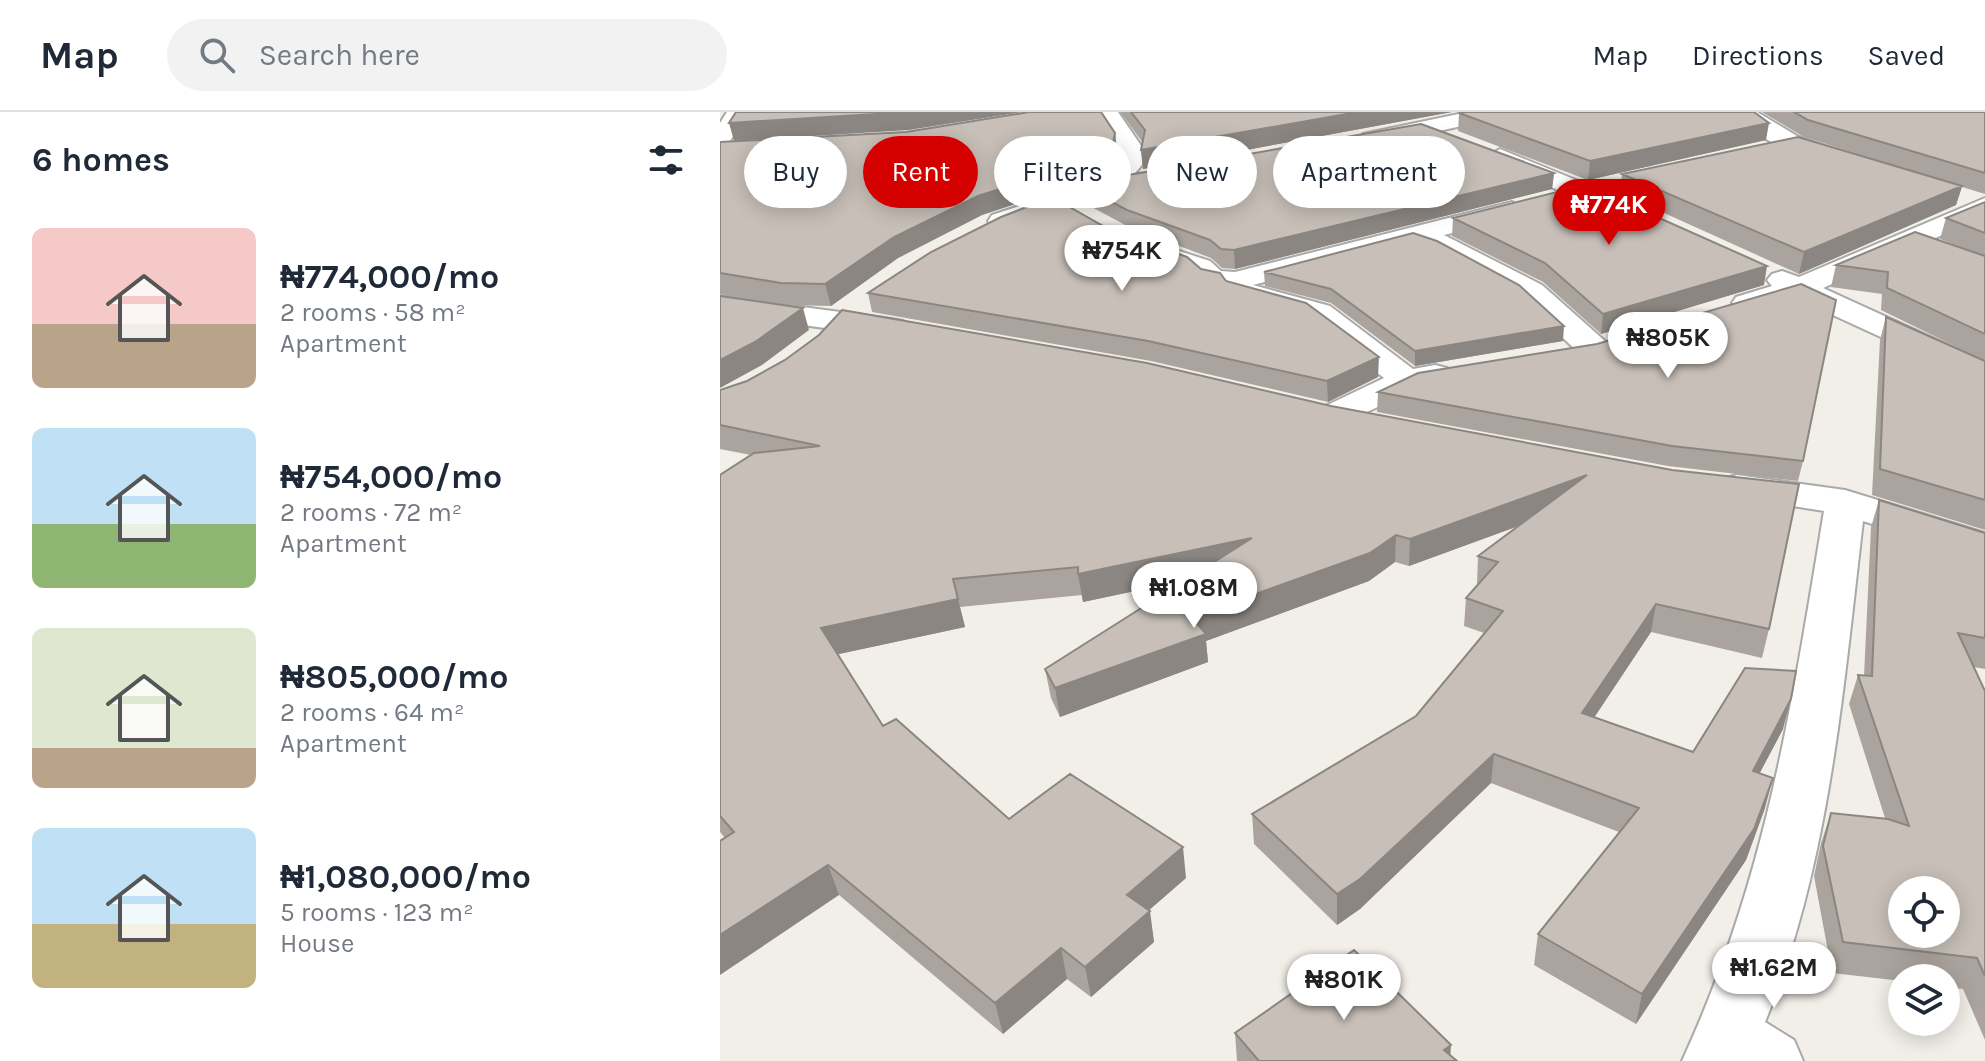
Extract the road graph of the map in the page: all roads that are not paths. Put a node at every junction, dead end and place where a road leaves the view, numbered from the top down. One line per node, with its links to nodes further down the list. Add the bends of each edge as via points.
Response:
1 (738, 112): 10 (street)
2 (1107, 112): 7 (street)
3 (1365, 112): 6 (street)
4 (1498, 112): 6 (street)
5 (1743, 112): 9 (street)
6 (1423, 129): 8 (street); 14 (street)
7 (1123, 136)
8 (1388, 136)
9 (1795, 145): 11 (street); 12 (street)
10 (725, 146)
11 (1764, 151)
12 (1861, 167)
13 (1629, 181): 14 (street)
14 (1586, 192): 19 (street); 21 (street)
15 (1957, 195): 16 (street)
16 (1985, 205): 22 (street)
17 (1041, 208): 20 (street)
18 (1068, 208): 25 (street, via 1106,230 1200,267 1213,279)
19 (1657, 224)
20 (972, 233)
21 (1421, 236): 25 (street); 32 (street, via 1531,291)
22 (1906, 239): 23 (street); 26 (street)
23 (1945, 254)
24 (1756, 269): 26 (street)
25 (1235, 281): 36 (street, via 1239,291 1319,313)
26 (1798, 288): 29 (street); 35 (street)
27 (874, 293): 30 (street)
28 (720, 305): 30 (street, via 787,317)
29 (1711, 314)
30 (839, 319): 31 (street); 33 (street)
31 (933, 335)
32 (1593, 348)
33 (813, 349)
34 (1469, 369): 36 (street)
35 (1985, 375)
36 (1407, 380): 37 (street, via 1317,413)
37 (1388, 427)
38 (1697, 483): 39 (street)
39 (1845, 502): 40 (street); 41 (street, via 1807,765)
40 (1985, 547)
41 (1738, 1052)

